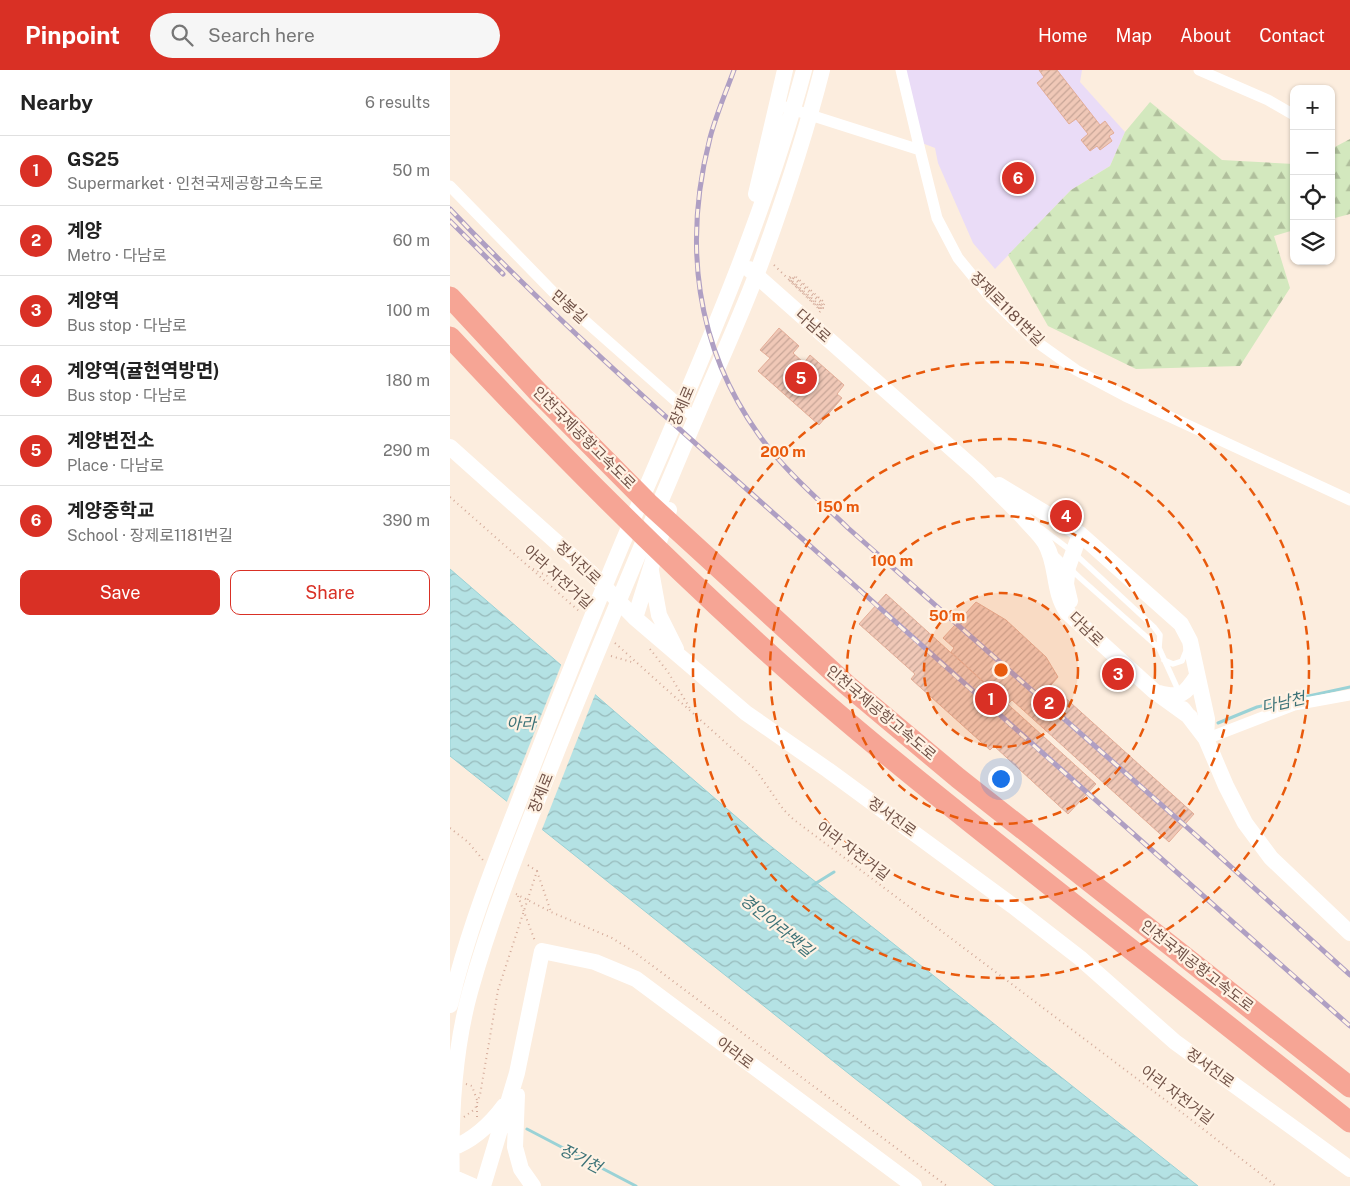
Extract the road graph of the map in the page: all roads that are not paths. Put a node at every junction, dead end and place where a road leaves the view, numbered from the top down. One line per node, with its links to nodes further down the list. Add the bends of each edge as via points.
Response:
1 (785, 70): 8 (street, 장제로)
2 (804, 70): 16 (street, 장제로)
3 (822, 70): 52 (street, 장제로, via 763,259 597,651 494,916 470,993 458,1048 452,1099)
4 (832, 70): 7 (street, 장제로)
5 (901, 70): 12 (street, 장제로1181번길)
6 (1199, 70): 10 (street)
7 (815, 93): 9 (street, 장제로); 11 (street, via 815,110)
8 (776, 105): 9 (street); 13 (street, 장제로)
9 (802, 112): 11 (street); 13 (street, 장제로)
10 (1290, 113)
11 (822, 118): 12 (street)
12 (920, 150): 25 (street, 장제로1181번길, via 937,218 958,258 990,297 1034,340 1076,370 1125,396)
13 (765, 156): 14 (street, 장제로)
14 (760, 176): 16 (street); 17 (street, 장제로)
15 (450, 186): 22 (street, 만봉길, via 557,296)
16 (762, 204): 19 (street, via 766,254 772,279); 44 (street, 장제로, via 693,382 557,704 476,918)
17 (738, 260): 19 (street, 다남로); 20 (street, 장제로)
18 (450, 297): 46 (highway, 인천국제공항고속도로, via 648,503 847,685 950,772)
19 (784, 300): 20 (street, via 766,292 752,292 742,297); 24 (street, 다남로)
20 (721, 328): 22 (street, 장제로)
21 (450, 337): 48 (highway, 인천국제공항고속도로, via 520,413 641,534 753,639 947,804)
22 (696, 419): 30 (street, 장제로)
23 (450, 447): 31 (street, 정서진로)
24 (978, 472): 26 (street, 다남로); 27 (street, 다남로)
25 (1350, 500)
26 (1022, 517): 28 (street, 다남로); 29 (lane, via 1048,532)
27 (1080, 534): 29 (street, 다남로); 33 (street, 다남로)
28 (1045, 543): 29 (lane); 38 (street, 다남로, via 1052,559 1061,604)
29 (1071, 560): 34 (lane); 34 (lane, via 1154,627 1160,635); 39 (street, 다남로, via 1066,584 1070,601)
30 (651, 570): 31 (street, via 635,578 616,581); 32 (street, 장제로); 35 (street, via 660,615)
31 (592, 574): 32 (street, 정서진로)
32 (635, 618): 35 (street, 정서진로)
33 (1181, 624): 36 (lane, via 1186,651 1182,661 1173,664); 37 (street, 다남로, via 1190,641)
34 (1159, 648): 36 (lane)
35 (679, 656): 50 (street, 정서진로, via 746,713 828,770 1080,958 1175,1042)
36 (1164, 660): 39 (lane)
37 (1197, 676): 39 (street, via 1188,689); 42 (street, 다남로, via 1207,719)
38 (1154, 691): 39 (street); 41 (street, 다남로)
39 (1176, 696): 41 (street, 다남로)
40 (1350, 696): 42 (street, via 1294,706)
41 (1190, 717): 42 (street, 다남로)
42 (1206, 739): 43 (street, 다남로, via 1244,824 1271,858)
43 (1350, 933)
44 (450, 1005)
45 (517, 1072): 47 (street); 55 (street, via 515,1147 521,1169); 56 (street, 아라로, via 542,951 595,962 636,979)
46 (1350, 1087)
47 (510, 1098): 49 (street, via 476,1136); 54 (street)
48 (1350, 1122)
49 (450, 1149)
50 (1350, 1169)
51 (450, 1176): 53 (street)
52 (452, 1186)
53 (473, 1186)
54 (483, 1186)
55 (533, 1186)
56 (914, 1186)

